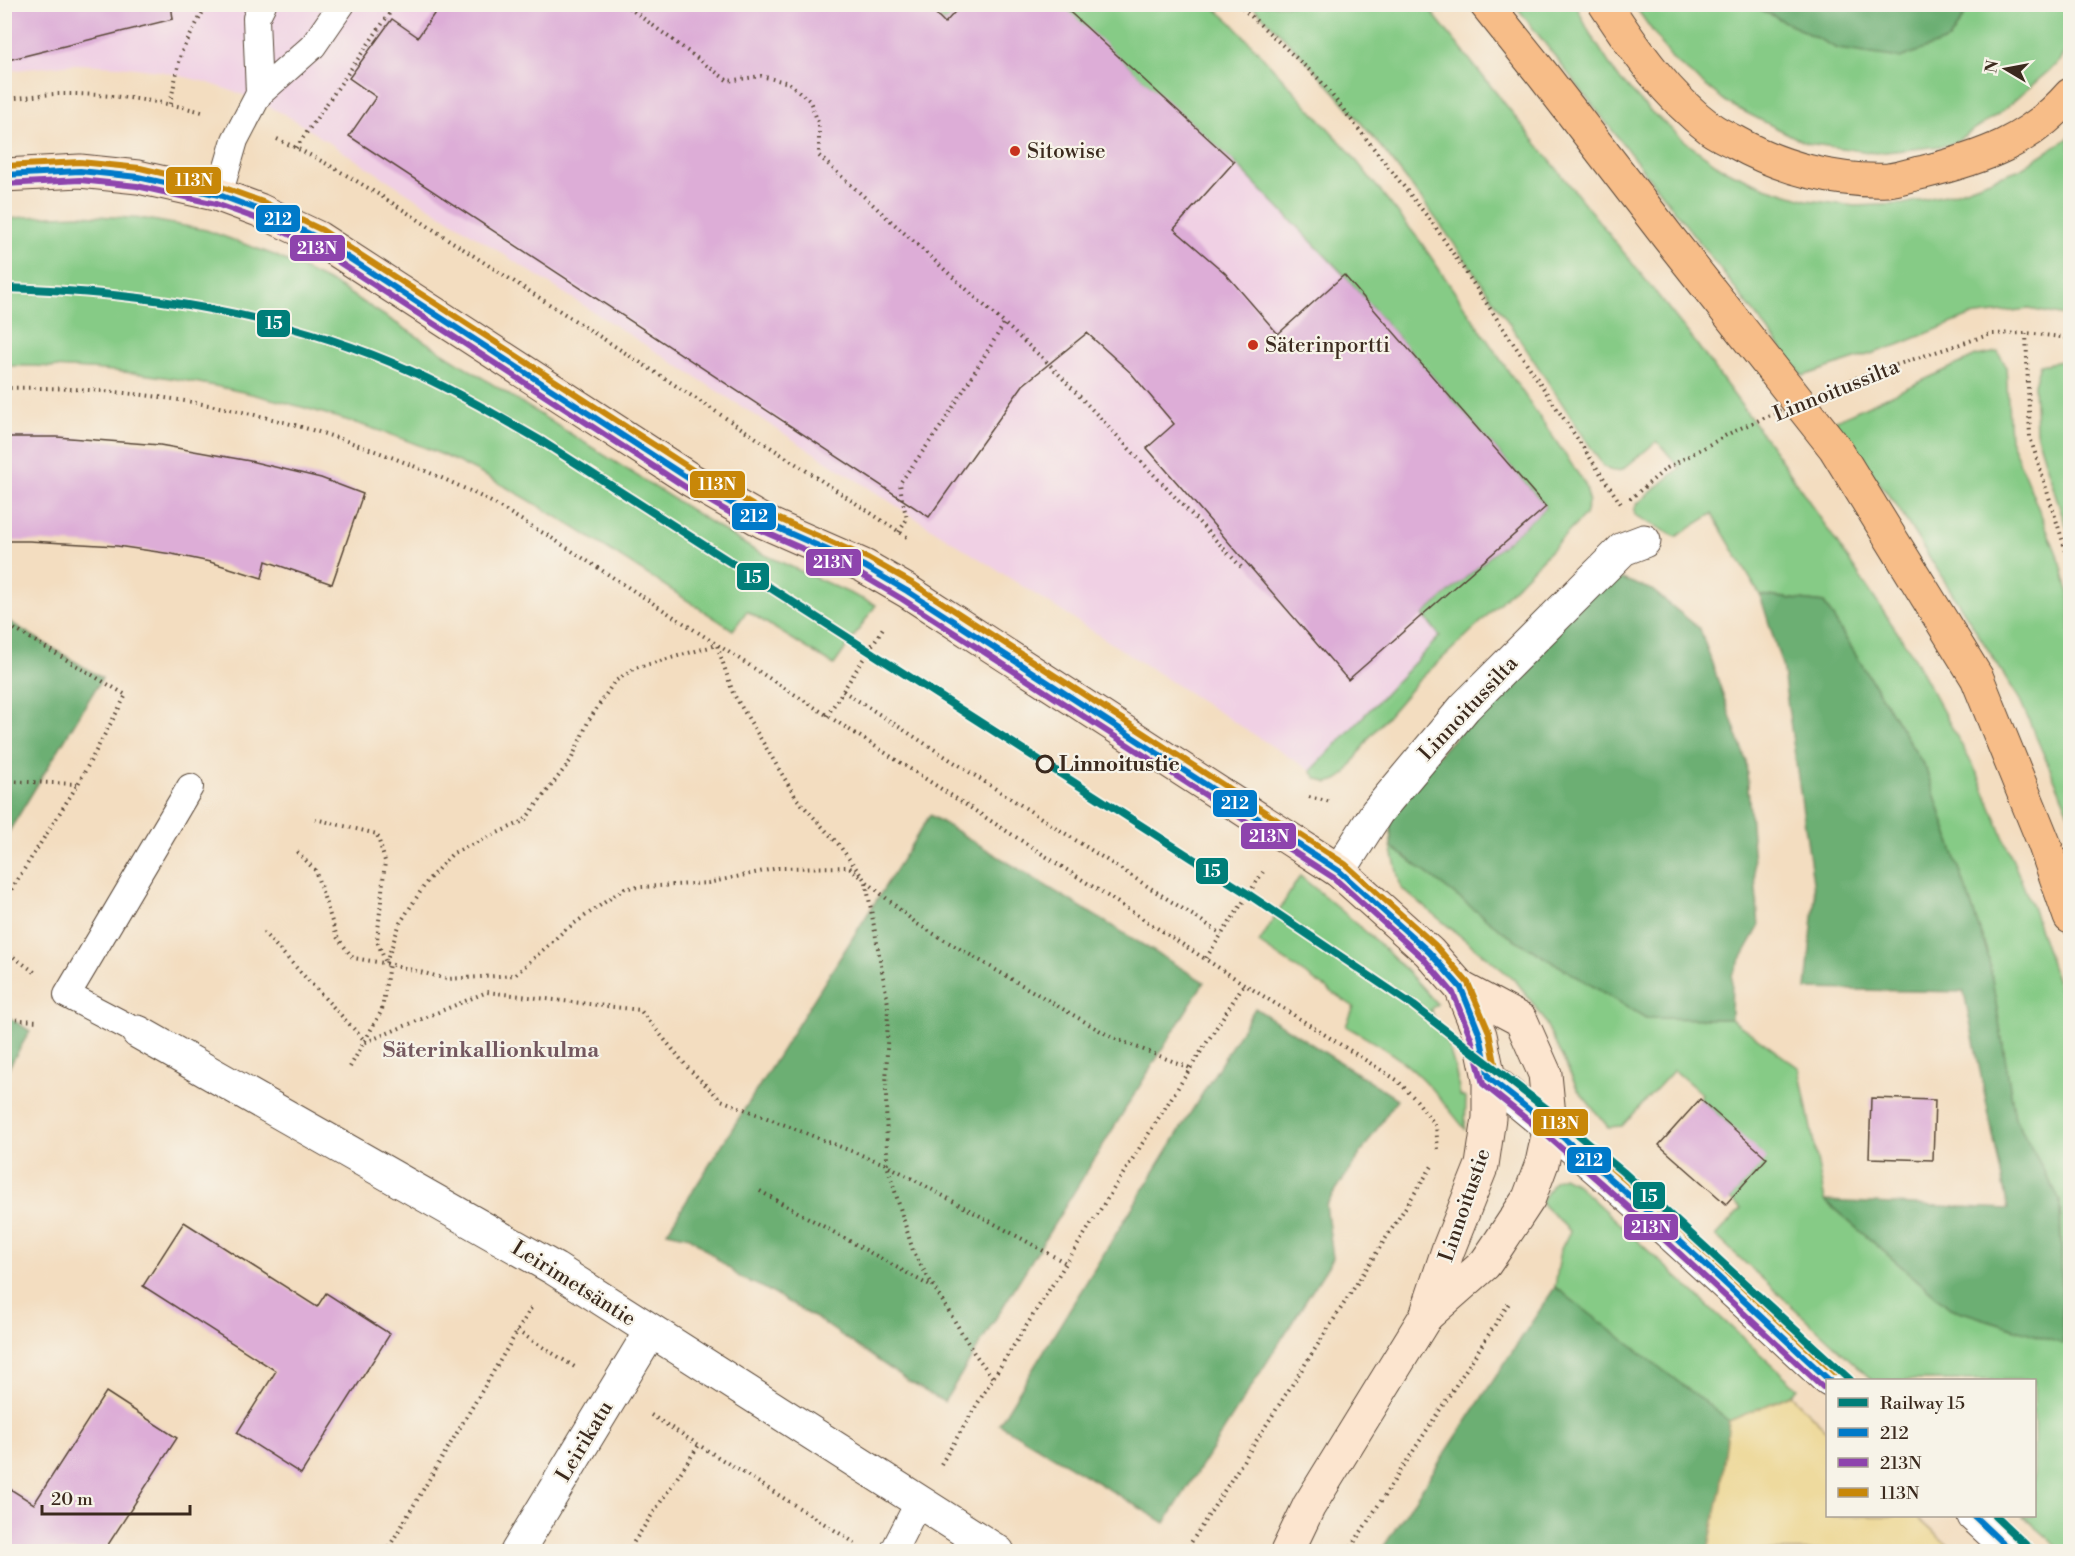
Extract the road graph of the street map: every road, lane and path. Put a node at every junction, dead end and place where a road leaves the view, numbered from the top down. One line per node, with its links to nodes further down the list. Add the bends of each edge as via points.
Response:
1 (207, 4): 12 (path, via 181,53)
2 (263, 4): 9 (lane, via 256,18)
3 (342, 4): 9 (lane, via 314,46)
4 (396, 4): 14 (path)
5 (624, 4): 17 (path, via 728,81 761,76 789,83 810,100 819,125 819,156)
6 (1238, 4): 18 (path, Linnoitussilta, bridge, via 1320,80 1434,225 1622,505 1667,468 1734,431 1856,378 1991,334)
7 (1486, 4): 40 (highway, via 1835,447 1977,678)
8 (1605, 4): 10 (highway, via 1668,90 1712,130 1762,157 1827,177 1890,180 1962,163 2020,139)
9 (259, 94): 13 (lane)
10 (2070, 95)
11 (4, 99): 12 (path, via 56,94)
12 (170, 104): 13 (path)
13 (243, 124): 14 (path); 16 (lane)
14 (296, 148): 21 (path, via 634,357)
15 (6, 177): 16 (street, Linnoitustie, via 80,171 138,177)
16 (219, 195): 26 (street, Linnoitustie, via 318,238 691,480 764,522 864,566)
17 (1004, 324): 22 (path, via 944,422 900,483 907,519); 25 (path, via 1049,364)
18 (2026, 333): 19 (path, Linnoitussilta); 24 (path, via 2030,437)
19 (2069, 338)
20 (4, 388): 28 (path, via 100,389 165,396 330,434 402,460 478,495)
21 (777, 452)
22 (898, 532)
23 (1644, 541): 37 (street, Linnoitussilta, via 1623,549 1465,707 1377,812)
24 (2070, 564)
25 (1244, 570)
26 (907, 591): 29 (path); 35 (street, Linnoitustie)
27 (4, 623): 32 (path, via 126,695)
28 (717, 645): 30 (path); 38 (path, via 733,693 797,800 839,845); 44 (path, via 635,668 614,681 589,720 571,759 524,821 453,853 428,880 400,923)
29 (843, 691): 30 (path); 42 (path)
30 (827, 716): 43 (path)
31 (4, 781): 32 (path)
32 (78, 784): 39 (path)
33 (190, 787): 47 (lane, via 67,995)
34 (315, 819): 44 (path, via 377,834 385,861 377,941)
35 (1286, 836): 37 (street, Linnoitustie); 42 (path)
36 (297, 852): 44 (path, via 315,870 337,937 354,958)
37 (1339, 871): 46 (street, Linnoitustie, via 1429,952)
38 (866, 882): 44 (path, via 849,867 778,868 708,883 625,888 565,930 515,975 447,979); 50 (path, via 917,924 1111,1037); 55 (path, via 888,1004)
39 (4, 901)
40 (2070, 917)
41 (263, 933): 48 (path)
42 (1222, 933): 43 (path)
43 (1206, 958): 45 (path)
44 (387, 964): 48 (path, via 382,1010)
45 (1244, 984): 50 (path); 53 (path, via 1398,1080 1436,1126)
46 (1461, 988): 51 (street, Linnoitustie, via 1480,1035); 52 (street, Linnoitustie, via 1521,1020 1545,1074)
47 (138, 1032): 58 (street, Leirimetsäntie)
48 (366, 1042): 49 (path); 55 (path, via 487,992 639,1010 721,1100)
49 (350, 1067)
50 (1190, 1068): 57 (path)
51 (1489, 1078): 52 (street); 60 (street, Linnoitustie, via 1489,1118 1482,1165)
52 (1550, 1126): 60 (street, Linnoitustie, via 1529,1198 1485,1264); 65 (street)
53 (1437, 1153)
54 (1436, 1160): 76 (path)
55 (887, 1165): 57 (path); 59 (path, via 914,1254)
56 (759, 1191): 59 (path)
57 (1066, 1263): 64 (path)
58 (555, 1269): 61 (path); 62 (street, Leirimetsäntie)
59 (934, 1288): 64 (path)
60 (1426, 1316): 77 (street, Linnoitustie, via 1309,1506)
61 (517, 1331): 66 (path); 71 (path)
62 (651, 1331): 66 (street, Leirikatu); 68 (street, Leirimetsäntie)
63 (1486, 1338): 78 (path)
64 (993, 1378): 68 (path)
65 (1828, 1379)
66 (614, 1392): 67 (path); 72 (street, Leirikatu)
67 (699, 1445): 70 (path); 73 (path)
68 (919, 1501): 74 (lane); 75 (street, Leirimetsäntie)
69 (1976, 1517): 79 (street)
70 (859, 1545)
71 (386, 1551)
72 (517, 1551)
73 (627, 1551)
74 (893, 1551)
75 (999, 1551)
76 (1185, 1551)
77 (1287, 1551)
78 (1348, 1551)
79 (2013, 1551)

